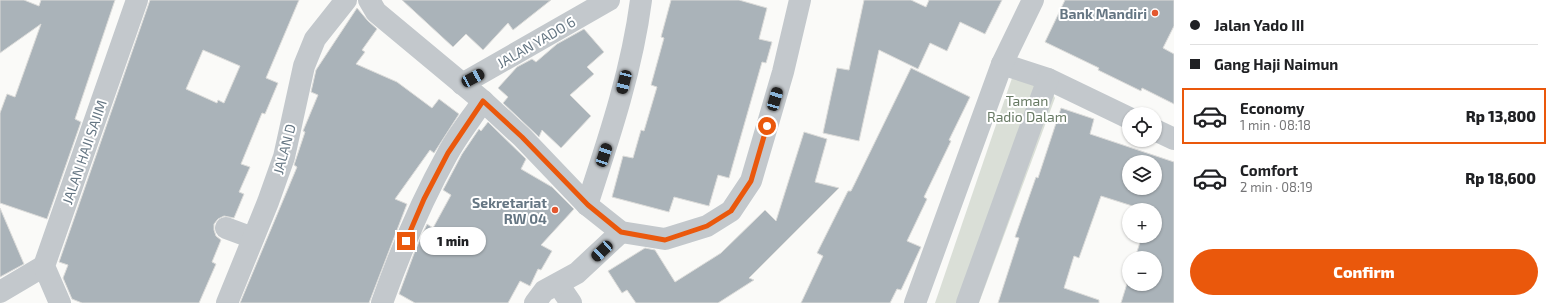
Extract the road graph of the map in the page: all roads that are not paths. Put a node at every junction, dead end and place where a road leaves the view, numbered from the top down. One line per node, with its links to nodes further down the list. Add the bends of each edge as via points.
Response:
1 (136, 0): 19 (street, JALAN HAJI SAJIM)
2 (346, 0): 18 (street, JALAN D, via 315,39 304,66 284,157)
3 (369, 0): 10 (street, via 376,12)
4 (609, 0): 10 (street, JALAN YADO 6)
5 (641, 0): 15 (street, via 638,24 613,126)
6 (800, 0): 17 (street, via 783,72 751,181 731,211 707,226 665,240)
7 (1033, 0): 8 (street)
8 (1002, 64): 9 (street); 27 (street)
9 (1048, 79): 12 (street); 28 (street)
10 (462, 84): 11 (street)
11 (483, 101): 15 (street); 24 (street, via 448,153 424,199)
12 (1122, 115)
13 (1162, 133): 14 (street)
14 (1174, 139)
15 (588, 205): 17 (street)
16 (226, 228): 18 (street)
17 (621, 232): 20 (street, via 577,273)
18 (253, 238): 23 (street, JALAN D)
19 (44, 266): 21 (street); 22 (street)
20 (558, 284): 25 (street, via 544,291); 26 (street)
21 (0, 292)
22 (60, 303)
23 (227, 303)
24 (382, 303)
25 (536, 303)
26 (571, 303)
27 (915, 303)
28 (967, 303)

